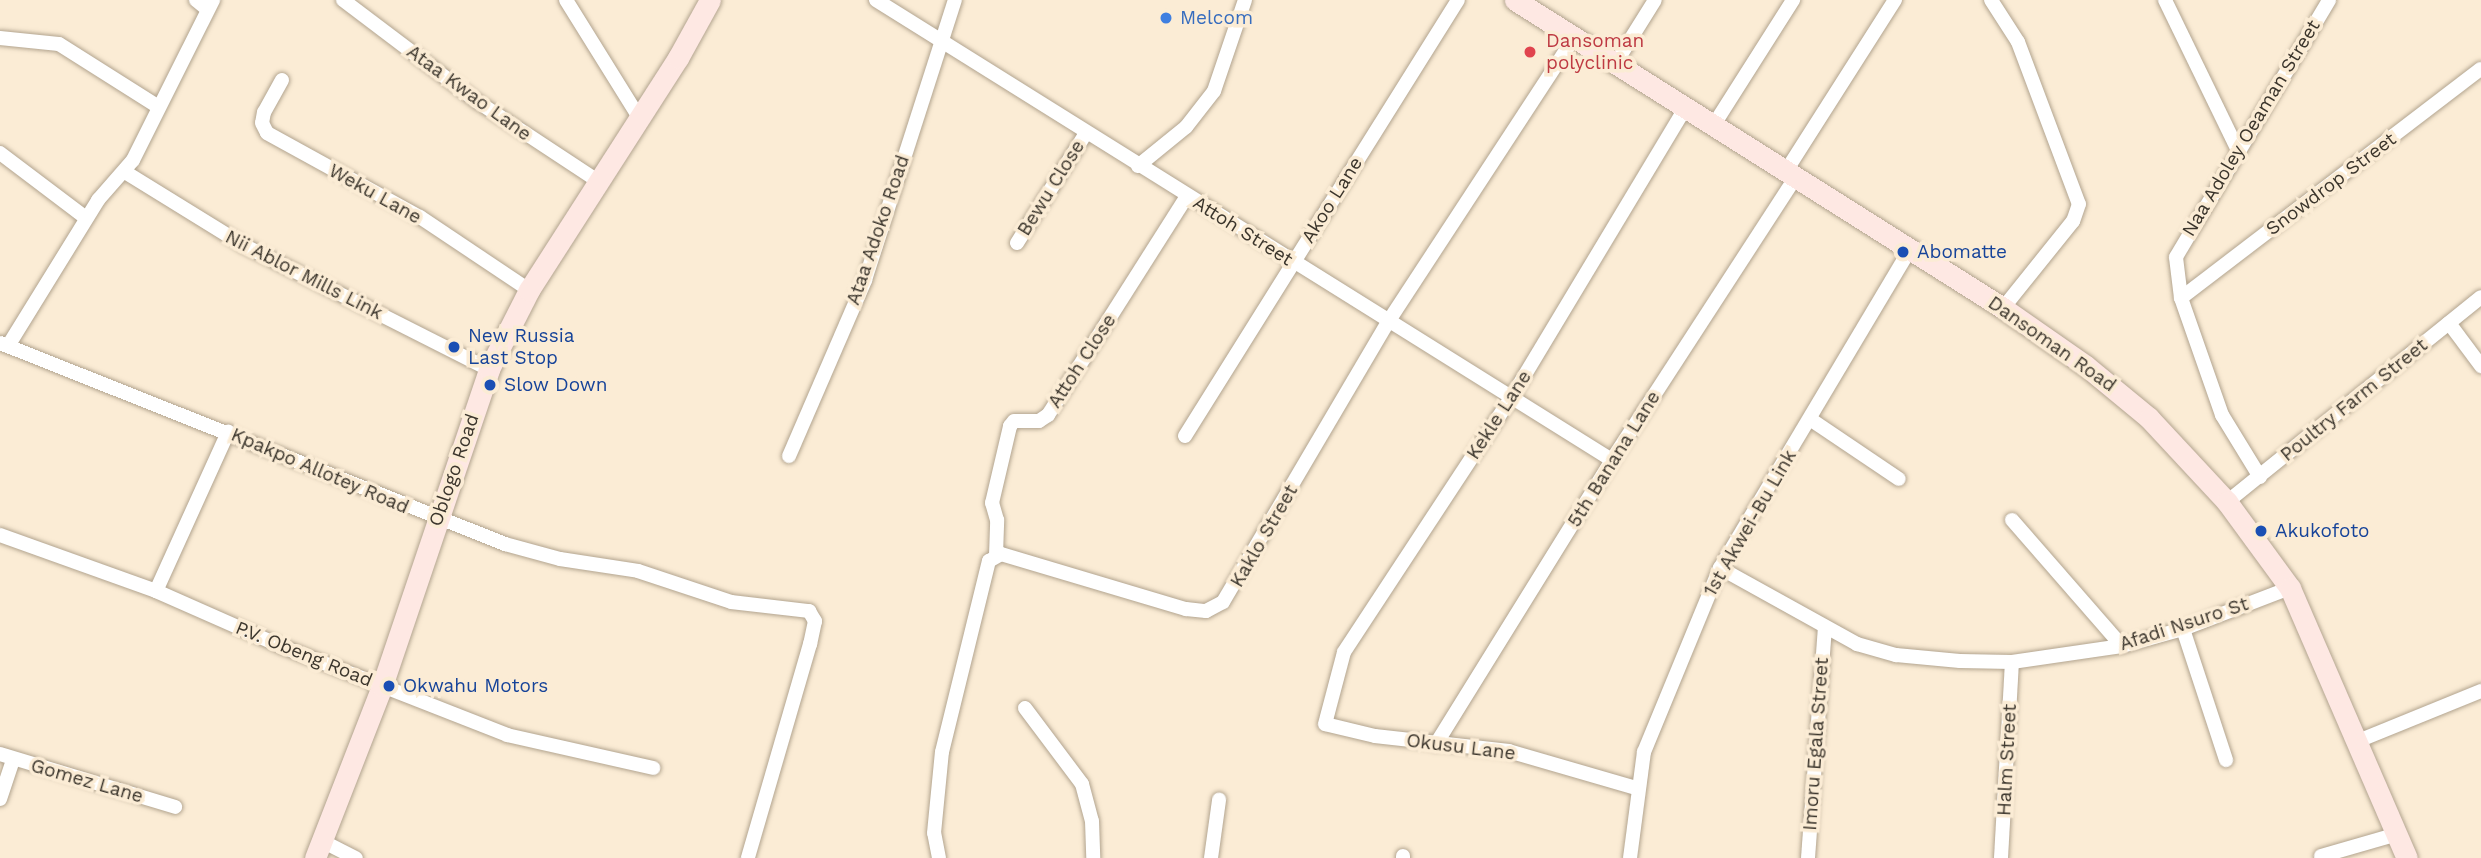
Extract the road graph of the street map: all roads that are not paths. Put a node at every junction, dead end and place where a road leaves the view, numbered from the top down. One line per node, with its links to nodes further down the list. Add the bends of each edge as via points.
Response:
1 (343, 0): 32 (street, Ataa Kwao Lane, via 478,102)
2 (566, 0): 24 (street)
3 (710, 0): 24 (main road, Oblogo Road)
4 (876, 0): 18 (street, Attoh Street)
5 (955, 0): 18 (street, Ataa Adoko Road)
6 (1245, 0): 29 (street, via 1214,91 1186,127)
7 (1458, 0): 37 (street, Akoo Lane)
8 (1517, 0): 17 (main road, Dansoman Road)
9 (1655, 0): 19 (street)
10 (1793, 0): 25 (street)
11 (1895, 0): 31 (street, 5th Banana Lane)
12 (1991, 0): 41 (street, via 2018,42 2079,204 2073,221)
13 (2165, 0): 27 (street)
14 (2329, 0): 27 (street, Naa Adoley Oeaman Street)
15 (205, 3): 22 (street)
16 (0, 38): 22 (street, via 59,44)
17 (1574, 38): 19 (main road, Dansoman Road); 42 (street, Kaklo Street)
18 (941, 40): 26 (street, Attoh Street); 51 (street, Ataa Adoko Road, via 865,280)
19 (1615, 64): 23 (main road, Dansoman Road)
20 (2481, 69): 40 (street, Snowdrop Street)
21 (282, 80): 38 (street, Weku Lane, via 264,112 262,123 267,132 420,217)
22 (157, 106): 30 (street)
23 (1685, 108): 25 (main road, Dansoman Road); 47 (street, Kekle Lane)
24 (640, 119): 32 (main road, Oblogo Road)
25 (1715, 123): 31 (main road, Dansoman Road)
26 (1086, 133): 29 (street, Attoh Street); 35 (street, Bewu Close)
27 (2237, 148): 40 (street, Naa Adoley Oeaman Street, via 2181,243 2176,257)
28 (0, 153): 34 (street)
29 (1138, 166): 33 (street, Attoh Street)
30 (124, 172): 34 (street); 46 (street, Nii Ablor Mills Link, via 243,245)
31 (1791, 174): 36 (main road, Dansoman Road); 52 (street, 5th Banana Lane)
32 (598, 181): 38 (main road, Oblogo Road)
33 (1187, 196): 37 (street, Attoh Street); 59 (street, Attoh Close, via 1048,415 1039,421 1019,419 1010,426 992,503 998,520)
34 (86, 218): 44 (street)
35 (1017, 243)
36 (1910, 248): 41 (main road, Dansoman Road); 48 (street, 1st Akwei-Bu Link)
37 (1293, 262): 42 (street, Attoh Street); 50 (street, Akoo Lane)
38 (529, 290): 46 (main road, Oblogo Road)
39 (2481, 297): 43 (street, Poultry Farm Street)
40 (2182, 298): 53 (street, Naa Adoley Oeaman Street, via 2222,415)
41 (2003, 308): 55 (main road, Dansoman Road, via 2117,390)
42 (1388, 322): 47 (street, Attoh Street); 59 (street, Kaklo Street, via 1223,602 1206,611 1186,609)
43 (2449, 323): 45 (street); 53 (street, Poultry Farm Street)
44 (4, 345): 49 (street, Kpakpo Allotey Road)
45 (2481, 366)
46 (489, 369): 56 (main road, Oblogo Road)
47 (1511, 398): 52 (street, Attoh Street); 70 (street, Kekle Lane, via 1344,652)
48 (1811, 419): 54 (street); 60 (street, 1st Akwei-Bu Link)
49 (228, 432): 56 (street, Kpakpo Allotey Road); 62 (street)
50 (1185, 436)
51 (789, 456)
52 (1612, 460): 72 (street, 5th Banana Lane)
53 (2260, 477): 55 (street, Poultry Farm Street)
54 (1899, 478)
55 (2227, 502): 61 (main road, Dansoman Road)
56 (436, 519): 67 (main road, Oblogo Road); 84 (street, Kpakpo Allotey Road, via 560,559 638,571 731,602 809,611 815,621 810,644)
57 (2012, 520): 65 (street)
58 (0, 535): 62 (street, P.V. Obeng Road)
59 (996, 555): 85 (street, via 984,573 942,752 934,833)
60 (1720, 568): 63 (street, Afadi Nsuro St); 76 (street, 1st Akwei-Bu Link, via 1662,700)
61 (2290, 587): 64 (street, Afadi Nsuro St); 71 (main road, Dansoman Road)
62 (156, 591): 67 (street, P.V. Obeng Road)
63 (1825, 629): 66 (street, Afadi Nsuro St, via 1896,655); 89 (street, Imoru Egala Street)
64 (2183, 629): 65 (street, Afadi Nsuro St); 74 (street)
65 (2122, 646): 66 (street, Afadi Nsuro St)
66 (2012, 662): 90 (street, Halm Street)
67 (382, 686): 75 (street, P.V. Obeng Road, via 506,735); 81 (main road, Oblogo Road)
68 (2481, 691): 71 (street)
69 (1025, 708): 86 (street, via 1082,784 1092,821)
70 (1325, 724): 72 (street, Okusu Lane)
71 (2358, 741): 80 (main road, Dansoman Road)
72 (1436, 744): 76 (street, Okusu Lane, via 1509,751)
73 (7, 757): 77 (street); 79 (street, Gomez Lane)
74 (2226, 760)
75 (653, 768)
76 (1636, 788): 88 (street, 1st Akwei-Bu Link)
77 (0, 799)
78 (1219, 800): 87 (street)
79 (175, 807)
80 (2397, 834): 82 (street); 91 (main road, Dansoman Road)
81 (318, 850): 83 (street)
82 (2321, 856)
83 (356, 858)
84 (748, 858)
85 (939, 858)
86 (1093, 858)
87 (1211, 858)
88 (1630, 858)
89 (1808, 858)
90 (2001, 858)
91 (2407, 858)

